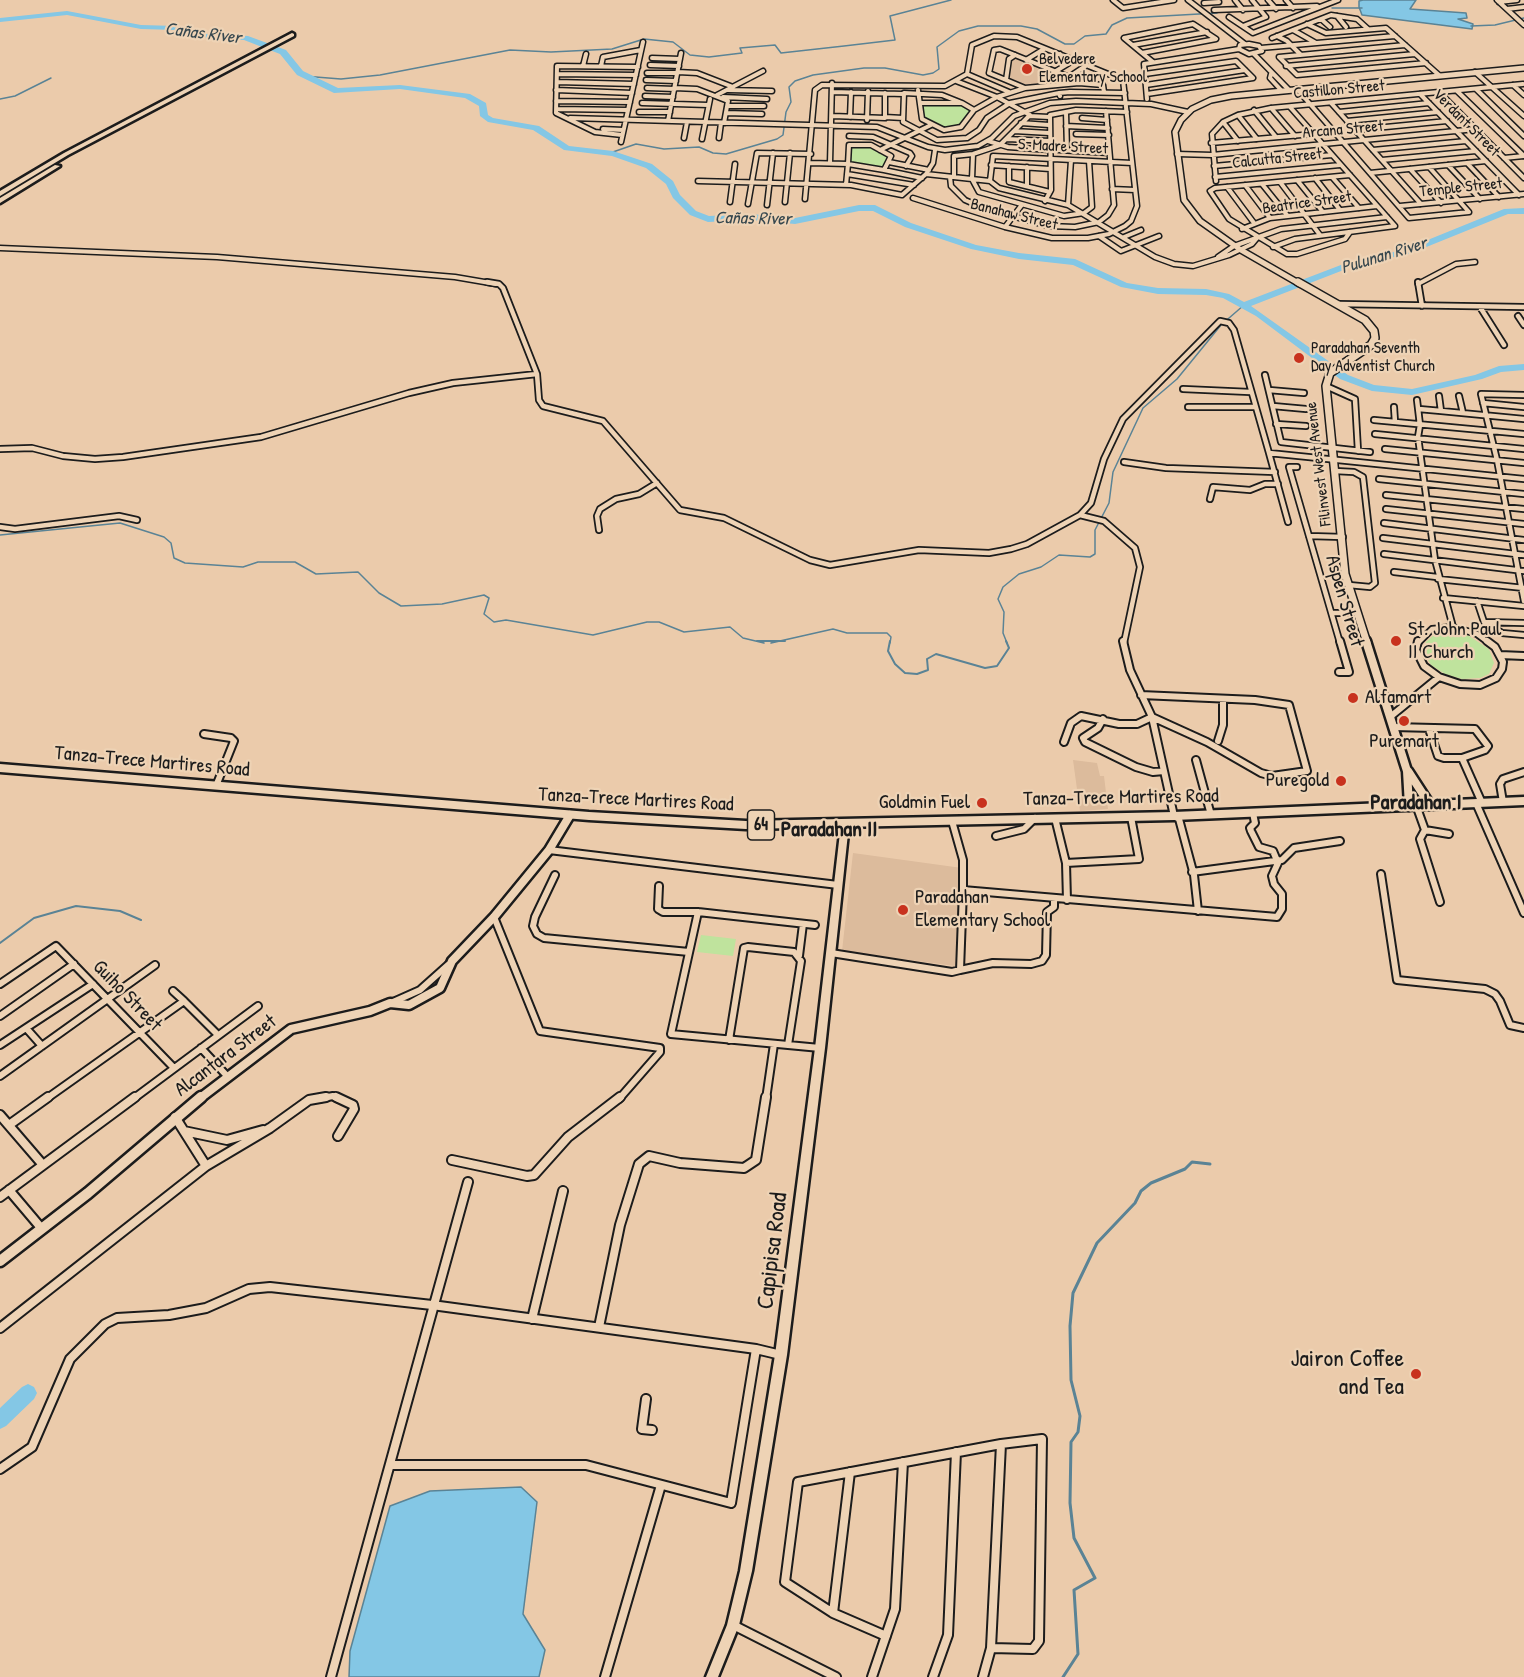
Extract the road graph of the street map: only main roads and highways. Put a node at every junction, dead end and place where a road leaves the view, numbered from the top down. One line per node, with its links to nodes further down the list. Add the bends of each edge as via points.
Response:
1 (292, 35): 2 (main road)
2 (261, 53): 3 (main road, via 66,154); 4 (main road, via 75,155)
3 (0, 194)
4 (0, 201)
5 (0, 768): 7 (main road, Tanza-Trece Martires Road / 64, via 570,815 746,825)
6 (1524, 801): 7 (main road, Tanza-Trece Martires Road / 64, via 1211,815)
7 (845, 824): 8 (main road, Capipisa Road, via 781,1354 746,1571 732,1625)
8 (712, 1677)

